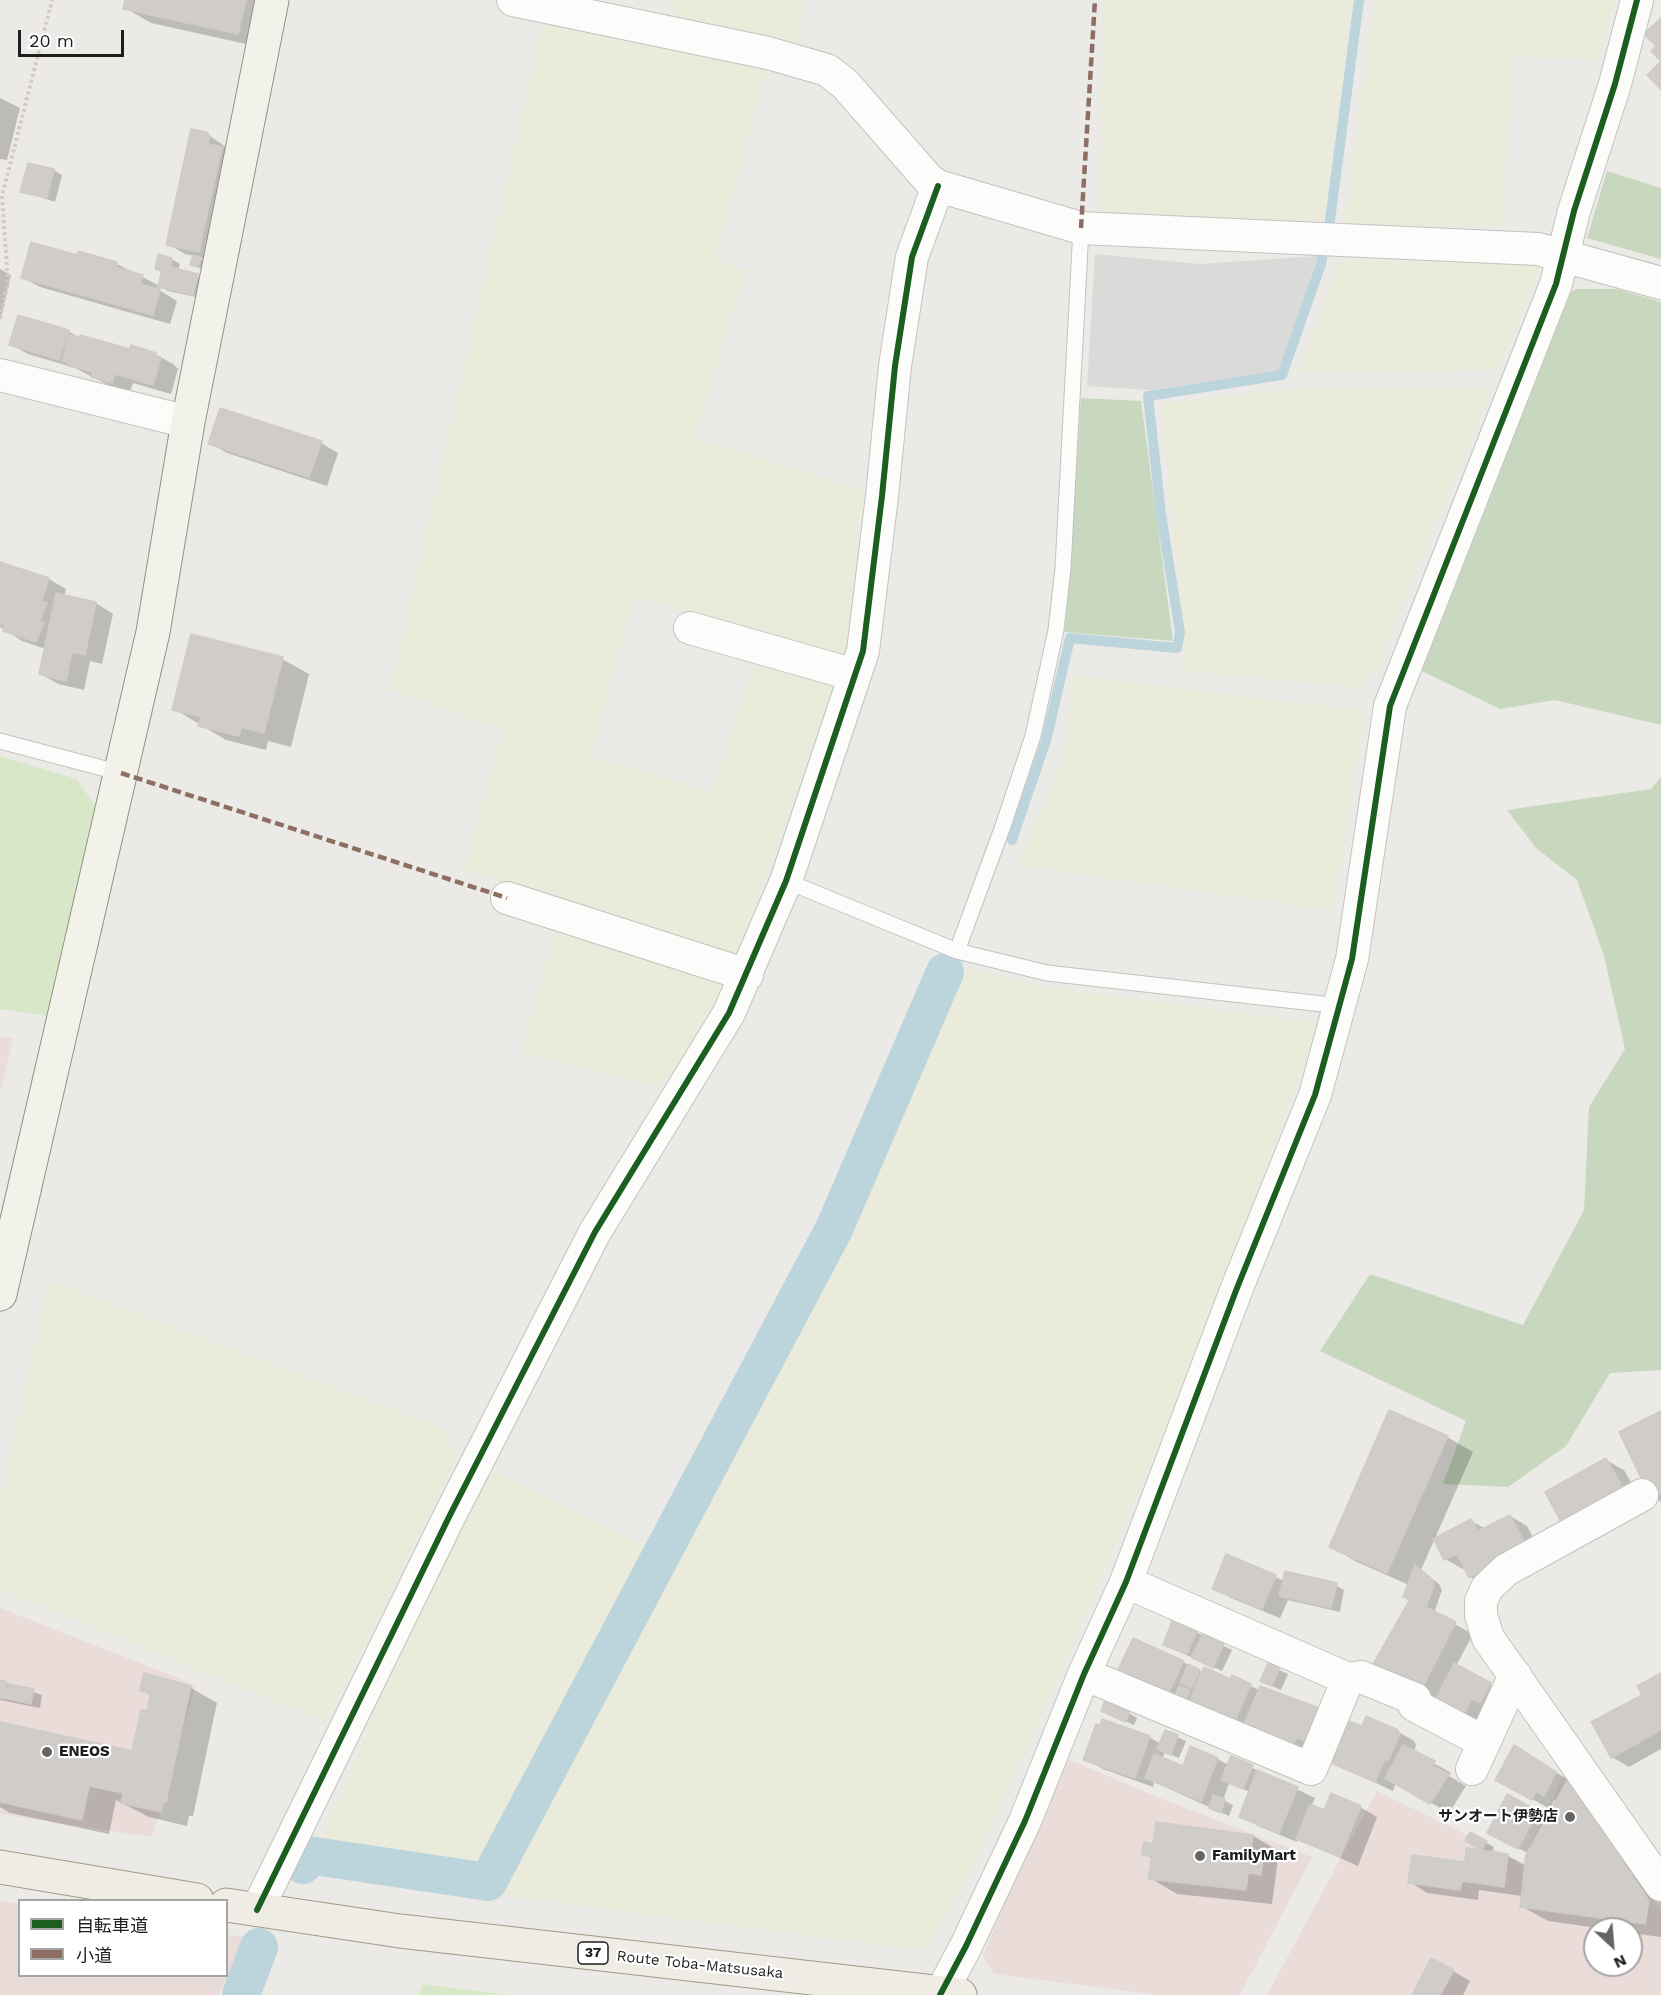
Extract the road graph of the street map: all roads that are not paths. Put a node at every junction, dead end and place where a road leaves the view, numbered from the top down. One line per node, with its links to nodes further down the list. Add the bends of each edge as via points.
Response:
1 (272, 0): 9 (street)
2 (513, 0): 4 (street, via 768,53 827,70 845,84 922,173)
3 (1637, 0): 6 (street, via 1616,84 1574,211)
4 (938, 186): 5 (street); 11 (street, via 912,257 895,366 869,604)
5 (1081, 228): 6 (street, via 1538,249); 16 (lane, via 1063,568 1056,630 1033,736)
6 (1564, 258): 7 (street); 18 (street, via 1390,706 1352,959)
7 (1661, 283)
8 (0, 375): 9 (street)
9 (188, 422): 13 (street, via 153,632)
10 (690, 628): 11 (street)
11 (855, 675): 14 (street)
12 (0, 741): 13 (lane)
13 (121, 773): 19 (street)
14 (786, 881): 16 (lane); 17 (street)
15 (507, 898): 17 (street)
16 (957, 951): 18 (lane, via 1047,973)
17 (747, 975): 28 (street, via 729,1013 595,1232)
18 (1340, 1006): 21 (street, via 1315,1095)
19 (0, 1294)
20 (1642, 1495): 23 (street, via 1506,1570 1487,1588 1481,1601 1488,1638)
21 (1126, 1582): 22 (street); 24 (street)
22 (1084, 1674): 24 (street, via 1311,1769); 29 (street, via 1025,1821)
23 (1515, 1675): 24 (street, via 1478,1755 1414,1705 1415,1699 1361,1677); 26 (street)
24 (1348, 1679)
25 (0, 1867): 27 (main road)
26 (1661, 1885)
27 (191, 1899)
28 (242, 1907): 29 (main road, Route Toba-Matsusaka / 37, via 400,1931)
29 (947, 1994)

